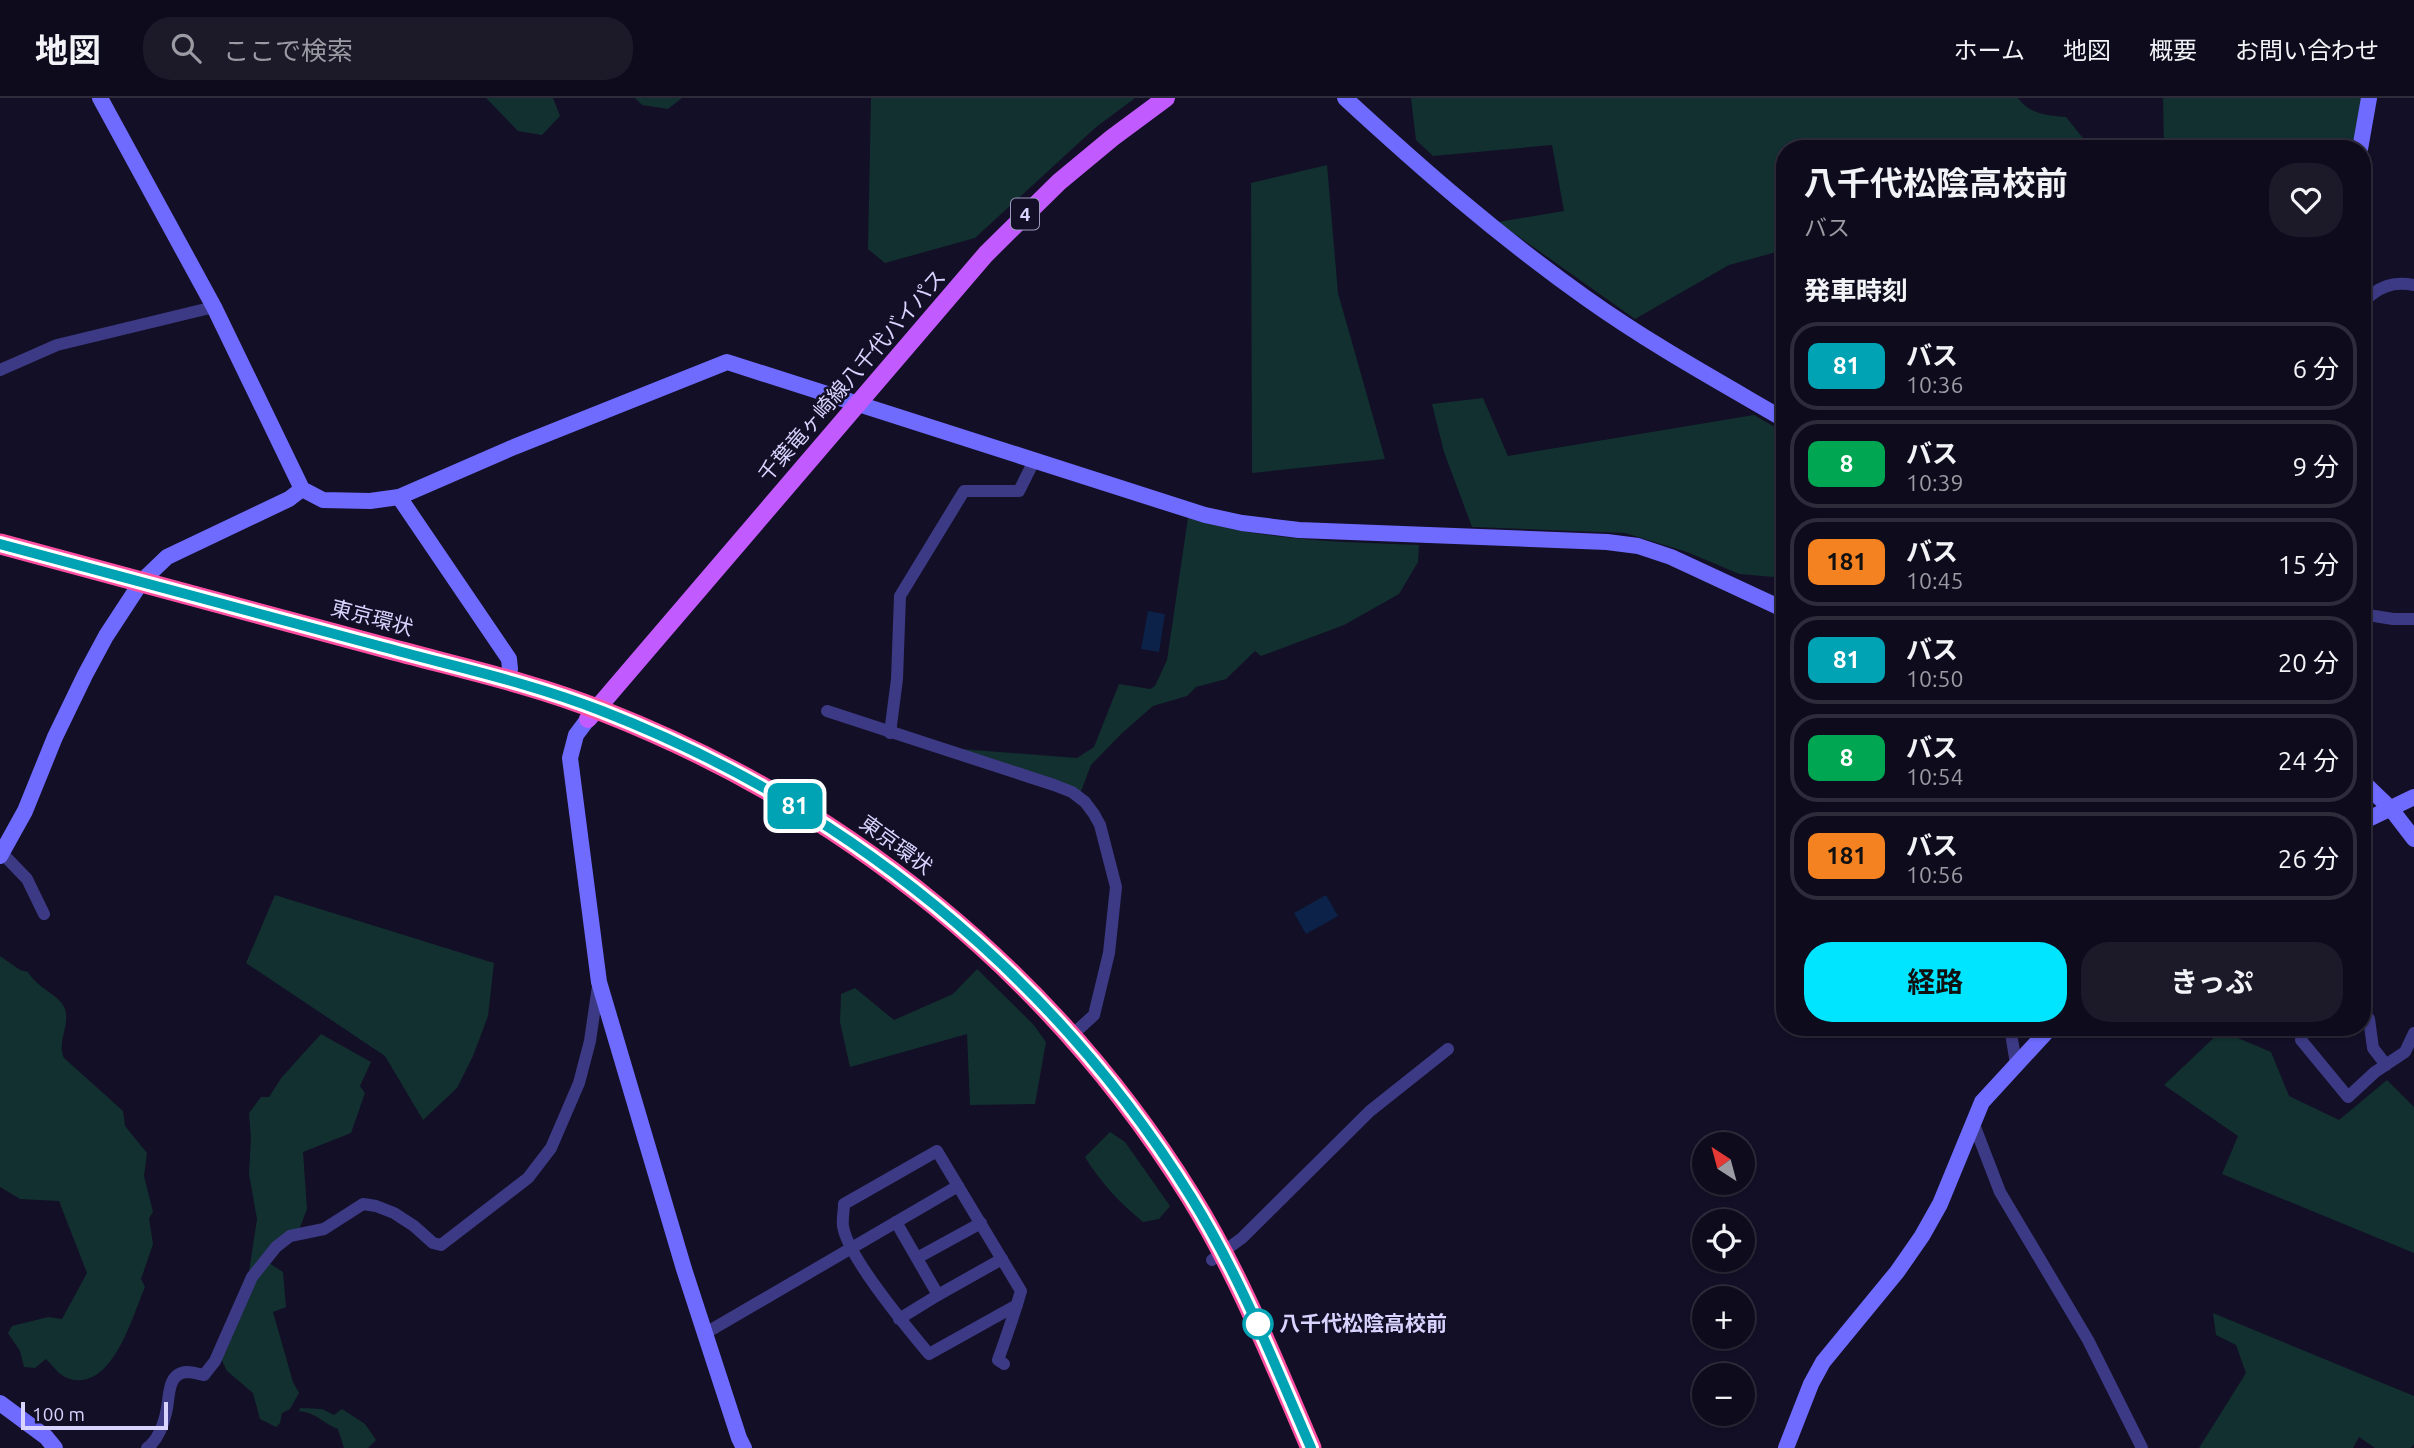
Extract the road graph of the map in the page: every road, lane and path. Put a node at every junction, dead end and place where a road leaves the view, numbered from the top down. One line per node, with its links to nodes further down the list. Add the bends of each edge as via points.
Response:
1 (100, 98): 8 (street)
2 (1166, 98): 10 (main road, 千葉竜ヶ崎線八千代バイパス / 4, via 1026,213)
3 (1345, 98): 11 (street, via 1493,229 1587,299)
4 (2369, 98): 5 (street)
5 (2362, 140)
6 (2414, 285): 7 (street, via 2395,283)
7 (2371, 296)
8 (214, 307): 9 (street, via 57,345); 13 (street)
9 (0, 370)
10 (857, 403): 12 (street); 14 (street, via 727,362); 23 (main road, 千葉竜ヶ崎線八千代バイパス / 4)
11 (1776, 415)
12 (1034, 461): 18 (street, via 1242,523 1299,530 1638,546); 24 (street, via 1019,491 964,491 900,596)
13 (302, 489): 14 (street, via 323,500); 17 (street, via 167,557)
14 (399, 497): 21 (street, via 509,659)
15 (0, 544): 17 (highway, 東京環状)
16 (0, 557): 17 (highway, 東京環状)
17 (137, 587): 21 (highway, 東京環状); 23 (highway, 東京環状, via 369,656); 30 (street, via 68,709 26,811)
18 (1776, 606)
19 (2371, 615): 20 (street)
20 (2414, 619)
21 (508, 680): 23 (highway, 東京環状)
22 (827, 711): 24 (street)
23 (592, 714): 32 (street, via 576,735 570,758); 35 (highway, 東京環状, via 712,759 862,848 980,944); 47 (highway, 東京環状, via 807,828 882,879 958,941 1012,991 1113,1108)
24 (890, 733): 35 (street, via 1072,792 1094,814 1116,887 1109,953 1094,1016)
25 (2371, 790): 27 (street)
26 (2414, 797): 27 (street)
27 (2391, 809): 28 (street); 29 (street)
28 (2371, 818)
29 (2414, 839)
30 (1, 854): 31 (street, via 27,879)
31 (44, 914)
32 (599, 982): 53 (street); 57 (street, via 579,1083 551,1148 528,1178 441,1245 394,1213 363,1204 324,1229 290,1236 252,1277 215,1361 204,1375 187,1372 171,1382 166,1413)
33 (2371, 1029): 41 (street, via 2373,1048)
34 (2414, 1033): 41 (street, via 2406,1052)
35 (1071, 1036): 47 (highway, 東京環状, via 1175,1172)
36 (2011, 1036): 40 (street)
37 (2042, 1036): 40 (street)
38 (2302, 1036): 41 (street, via 2348,1097)
39 (1448, 1049): 47 (street, via 1370,1111)
40 (2016, 1064): 42 (street, via 1982,1101)
41 (2386, 1065)
42 (1973, 1122): 61 (street, via 1922,1236 1823,1362); 62 (street, via 2000,1192 2088,1340)
43 (958, 1186): 44 (street); 45 (street); 46 (street, via 937,1151 844,1203 843,1227)
44 (896, 1222): 46 (street); 48 (street)
45 (981, 1223): 48 (street); 49 (street)
46 (852, 1249): 52 (street); 53 (street)
47 (1218, 1257): 59 (highway, 東京環状); 60 (highway, 東京環状, via 1256,1319)
48 (917, 1258): 50 (street)
49 (1002, 1259): 50 (street); 51 (street, via 1021,1291)
50 (938, 1295): 52 (street)
51 (1017, 1305): 52 (street, via 929,1354); 54 (street, via 998,1360)
52 (899, 1319)
53 (704, 1334): 58 (street)
54 (1004, 1364)
55 (0, 1403): 56 (street)
56 (55, 1448)
57 (147, 1448)
58 (744, 1448)
59 (1297, 1448)
60 (1311, 1448)
61 (1786, 1448)
62 (2142, 1448)

